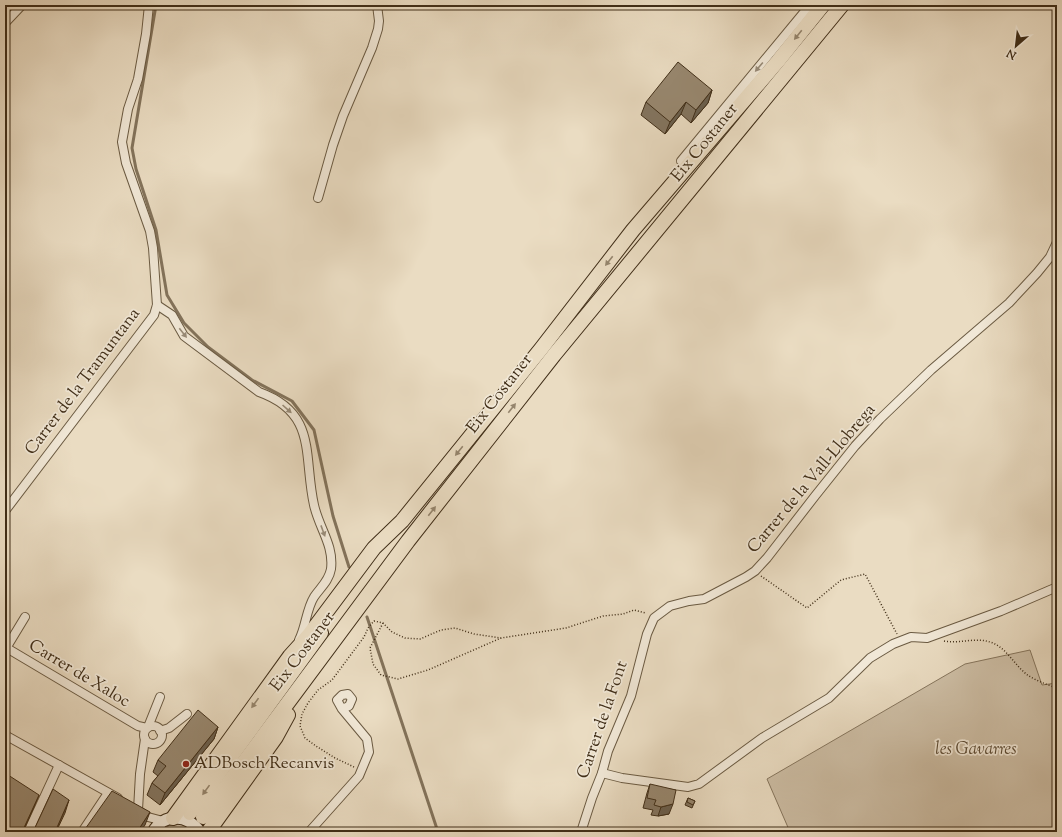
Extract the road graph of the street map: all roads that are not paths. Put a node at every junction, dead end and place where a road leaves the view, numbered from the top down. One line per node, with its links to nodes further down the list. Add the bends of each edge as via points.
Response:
1 (22, 5): 8 (street)
2 (149, 5): 13 (street, Carrer de la Tramuntana, via 139,72 122,142 126,163 150,232)
3 (377, 5): 10 (street, via 379,21 375,39 343,116)
4 (810, 5): 9 (street, one-way to 9)
5 (823, 5): 11 (highway, one-way to 11)
6 (842, 5): 14 (highway, Eix Costaner)
7 (852, 5): 14 (highway, via 629,272)
8 (5, 23)
9 (681, 161): 11 (highway)
10 (318, 198)
11 (633, 230): 16 (highway, one-way to 16)
12 (1057, 242): 20 (street, Carrer de la Vall-Llobrega, via 1050,257 1010,303 931,370 880,419 851,451 755,571 704,599 670,606)
13 (157, 305): 15 (street, Carrer de la Tramuntana, via 154,315 132,345); 22 (street, one-way to 22, via 172,316 184,336 259,392 290,409 300,424 307,446 314,506 332,554 331,570 313,598 304,632)
14 (586, 316): 17 (highway, Eix Costaner, one-way to 14)
15 (5, 511)
16 (402, 521): 17 (highway, Eix Costaner, one-way to 17, via 196,815); 22 (highway, via 374,548)
17 (408, 541): 40 (highway, via 401,560 295,704 276,737)
18 (1057, 587): 31 (street, via 927,638 911,637 893,644 870,658 829,698 762,738 699,784 688,787)
19 (25, 617): 21 (street)
20 (654, 618): 31 (street, Carrer de la Font, via 647,634 631,696 608,751)
21 (5, 648): 26 (street, Carrer de Xaloc)
22 (290, 656): 35 (highway, one-way to 35)
23 (160, 697): 26 (street)
24 (342, 709): 41 (street, via 366,739 369,752 359,776)
25 (187, 714): 26 (street, via 169,728)
26 (150, 731): 28 (street, via 151,743); 28 (street, via 161,737); 29 (street)
27 (5, 735): 30 (street)
28 (157, 742): 29 (street)
29 (142, 756): 33 (street)
30 (59, 766): 32 (street); 37 (street)
31 (602, 773): 42 (street, Carrer de la Font)
32 (108, 793): 33 (street); 38 (street)
33 (138, 810): 34 (street)
34 (148, 817): 35 (street); 36 (street, via 152,821)
35 (168, 820): 36 (main road); 39 (main road, via 179,818 190,822)
36 (153, 831)
37 (28, 832)
38 (82, 832)
39 (200, 832)
40 (208, 832)
41 (309, 832)
42 (581, 832)

